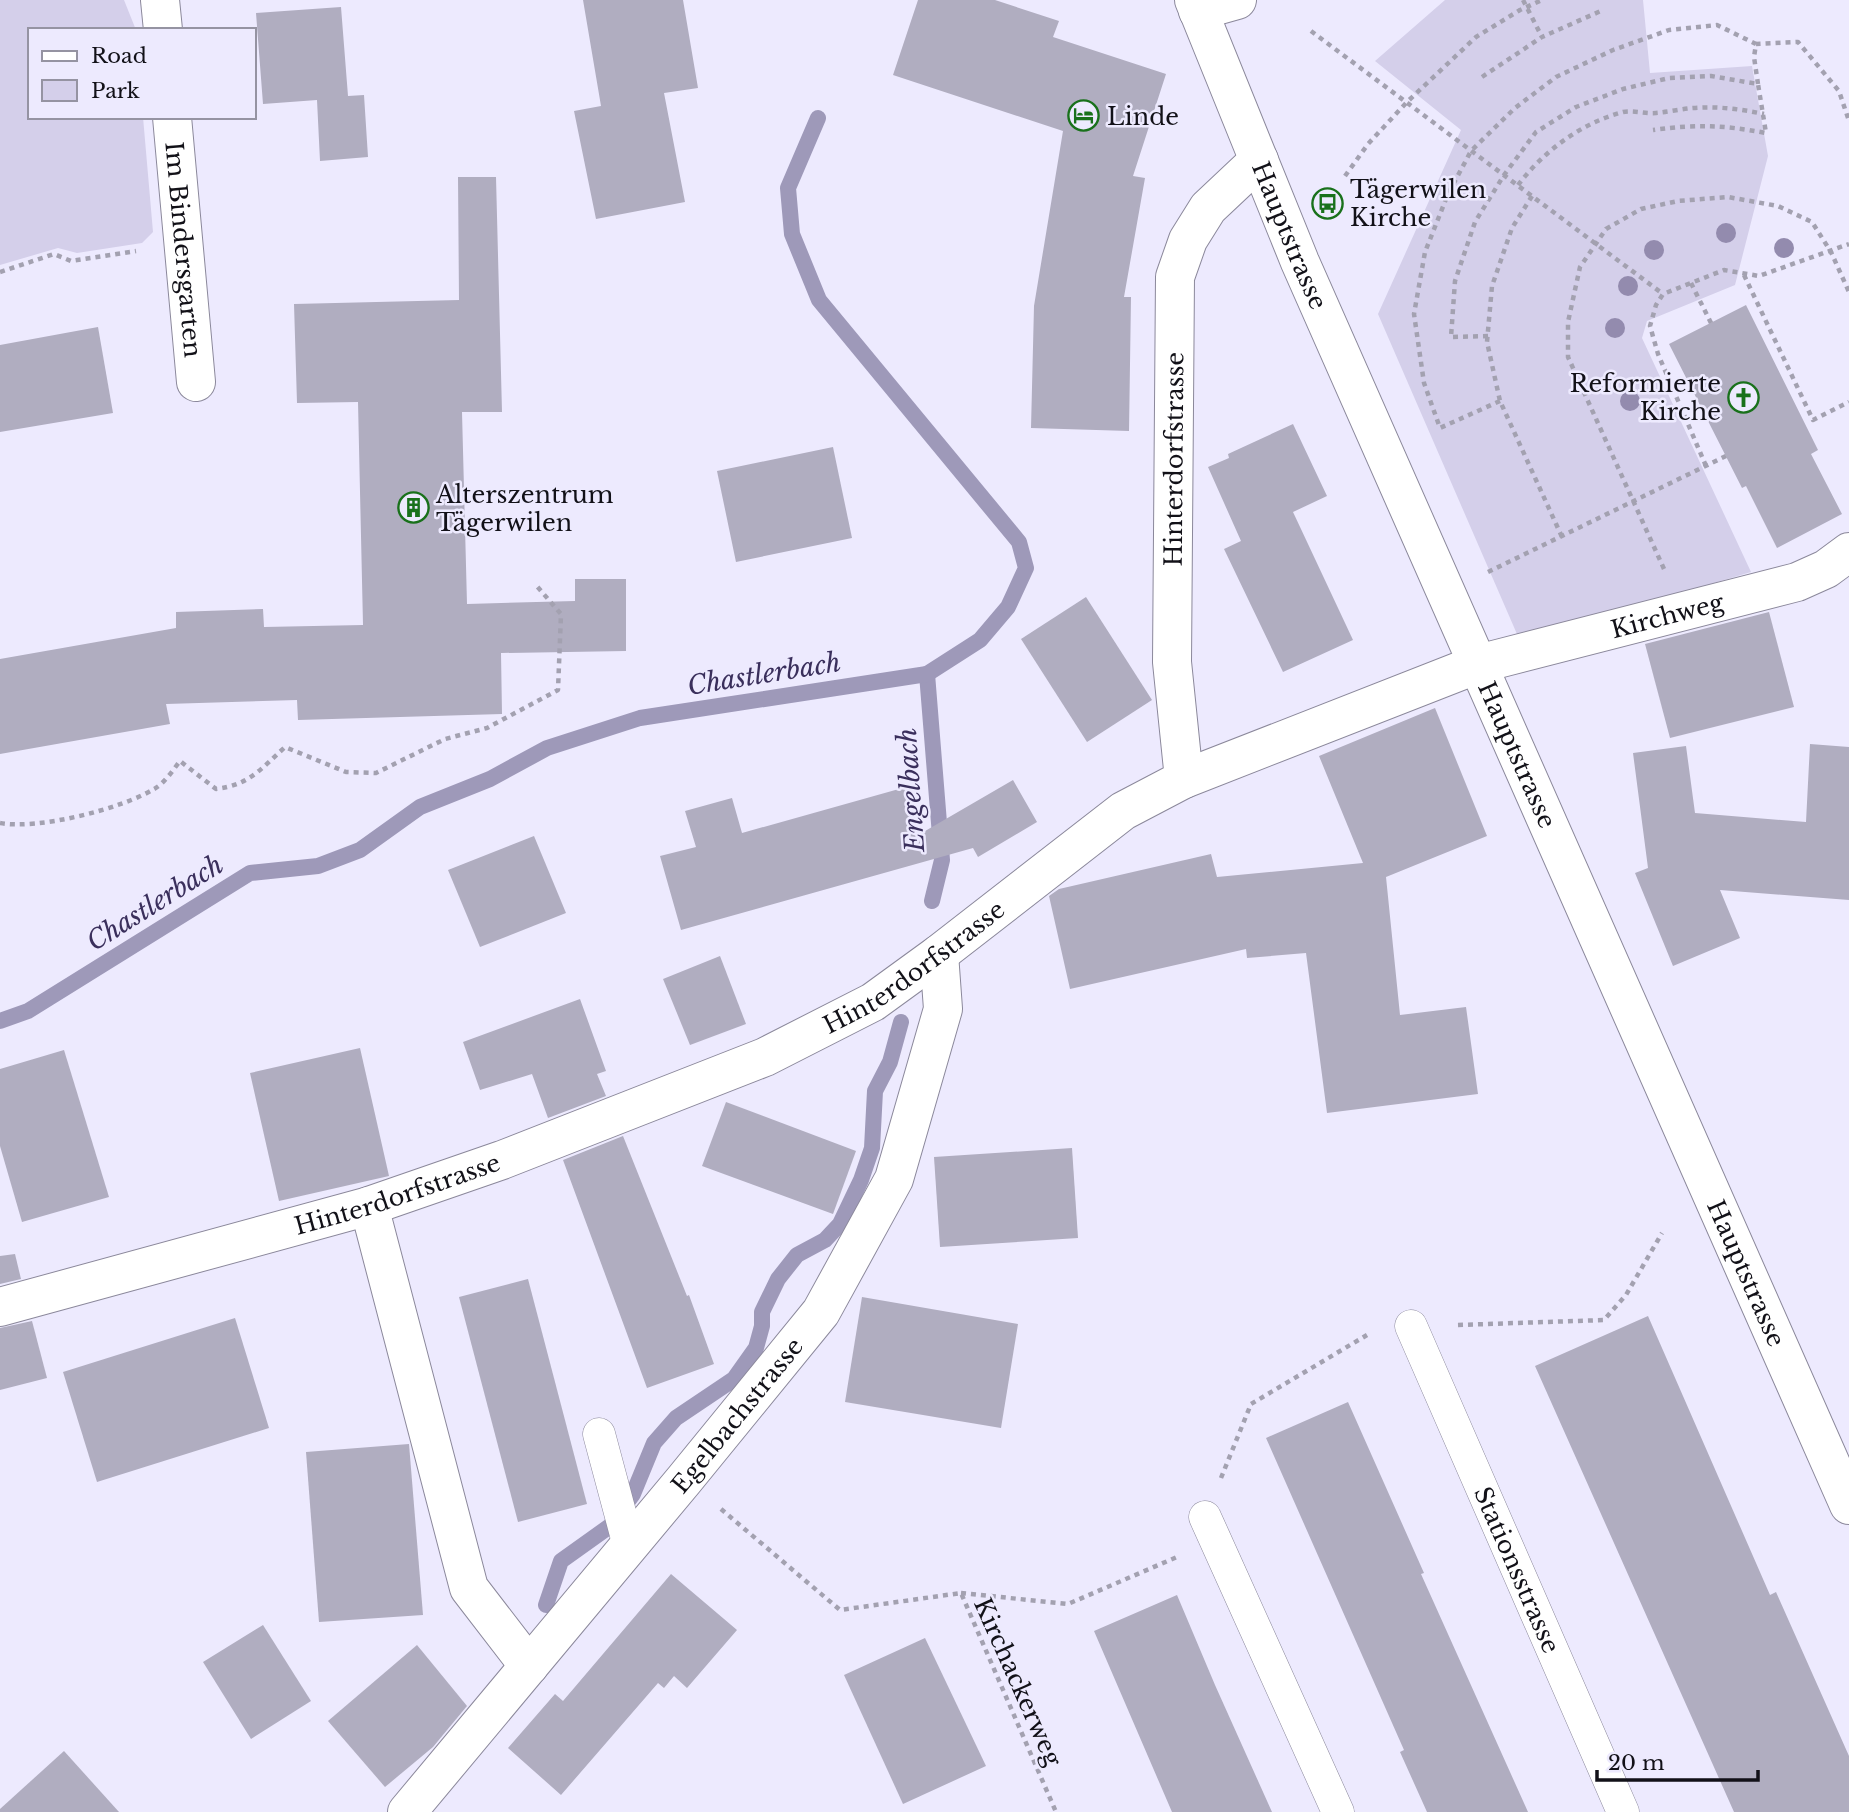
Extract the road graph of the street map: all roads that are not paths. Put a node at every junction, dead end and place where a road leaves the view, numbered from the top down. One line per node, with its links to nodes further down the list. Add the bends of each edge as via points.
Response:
1 (160, 0): 4 (street)
2 (1237, 0): 3 (street)
3 (1196, 6): 6 (street, Hauptstrasse)
4 (163, 28)
5 (172, 119): 7 (street, Im Bindersgarten)
6 (1259, 160): 9 (street, Hauptstrasse); 10 (street, Hinterdorfstrasse, via 1208,208 1188,240 1175,277 1172,662)
7 (196, 382)
8 (1849, 552): 9 (street, Kirchweg, via 1797,582)
9 (1478, 664): 10 (street, Kirchweg); 16 (street, Hauptstrasse)
10 (1184, 779): 11 (street, Hinterdorfstrasse, via 1123,811)
11 (939, 954): 12 (street, Hinterdorfstrasse, via 873,1002 765,1057 502,1160); 18 (street, Egelbachstrasse, via 943,1009 894,1179 821,1312 684,1480)
12 (369, 1206): 13 (street, Hinterdorfstrasse); 19 (street, via 469,1588)
13 (0, 1307)
14 (1411, 1326): 22 (lane, Stationsstrasse)
15 (599, 1434): 18 (lane)
16 (1849, 1505)
17 (1205, 1517): 21 (lane)
18 (627, 1537): 19 (street, Egelbachstrasse)
19 (529, 1666): 20 (street, Egelbachstrasse)
20 (407, 1812)
21 (1338, 1812)
22 (1623, 1812)

